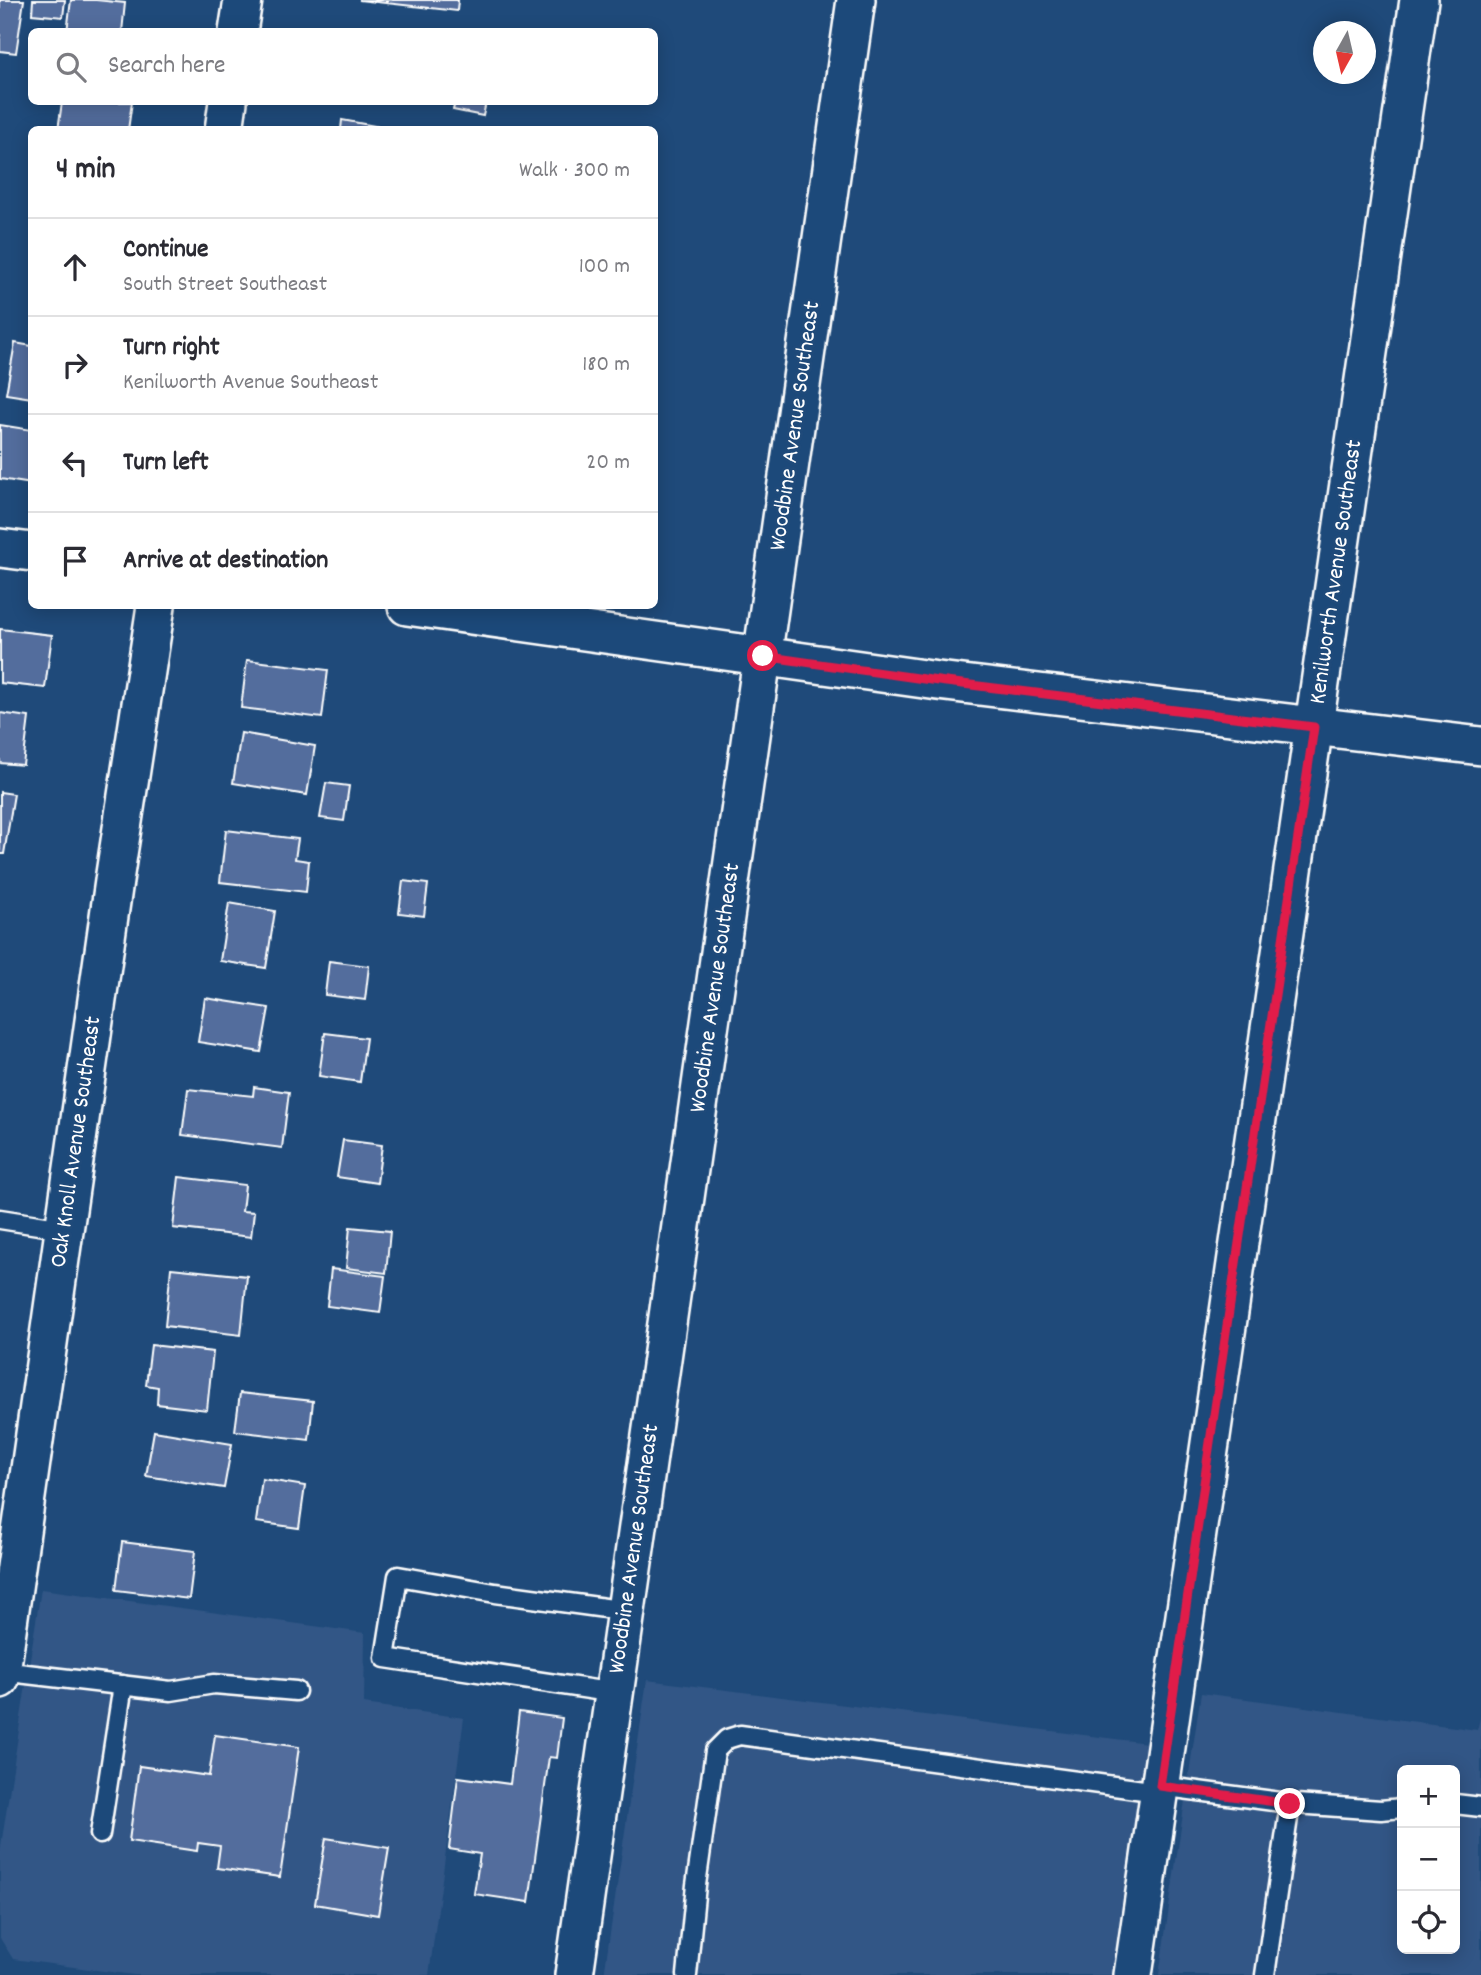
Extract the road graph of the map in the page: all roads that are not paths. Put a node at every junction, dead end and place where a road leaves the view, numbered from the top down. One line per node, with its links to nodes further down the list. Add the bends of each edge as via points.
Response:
1 (243, 0): 4 (street)
2 (856, 0): 11 (street, Woodbine Avenue Southeast)
3 (1419, 0): 12 (street, Kenilworth Avenue Southeast)
4 (240, 28)
5 (228, 105): 6 (street)
6 (225, 126)
7 (0, 548): 8 (street)
8 (28, 552)
9 (156, 609): 15 (street, Oak Knoll Avenue Southeast)
10 (428, 609): 11 (street)
11 (763, 656): 12 (street); 16 (street, Woodbine Avenue Southeast)
12 (1314, 727): 13 (street); 22 (street, Kenilworth Avenue Southeast)
13 (1481, 746)
14 (0, 1219): 15 (lane)
15 (64, 1229): 17 (street, Oak Knoll Avenue Southeast)
16 (627, 1611): 21 (street, Woodbine Avenue Southeast); 21 (lane, via 398,1576 391,1612 385,1658)
17 (4, 1625): 18 (street, Oak Knoll Avenue Southeast)
18 (1, 1675): 19 (lane)
19 (123, 1685): 20 (lane, via 171,1691 214,1684); 27 (lane)
20 (296, 1691)
21 (615, 1693): 28 (street, Woodbine Avenue Southeast)
22 (1159, 1789): 23 (lane); 29 (lane, via 740,1735 727,1740 715,1751); 30 (street, Kenilworth Avenue Southeast)
23 (1290, 1804): 26 (lane); 31 (lane)
24 (1460, 1805): 25 (lane)
25 (1481, 1807)
26 (1397, 1808)
27 (100, 1834)
28 (574, 1975)
29 (687, 1975)
30 (1133, 1975)
31 (1265, 1975)

